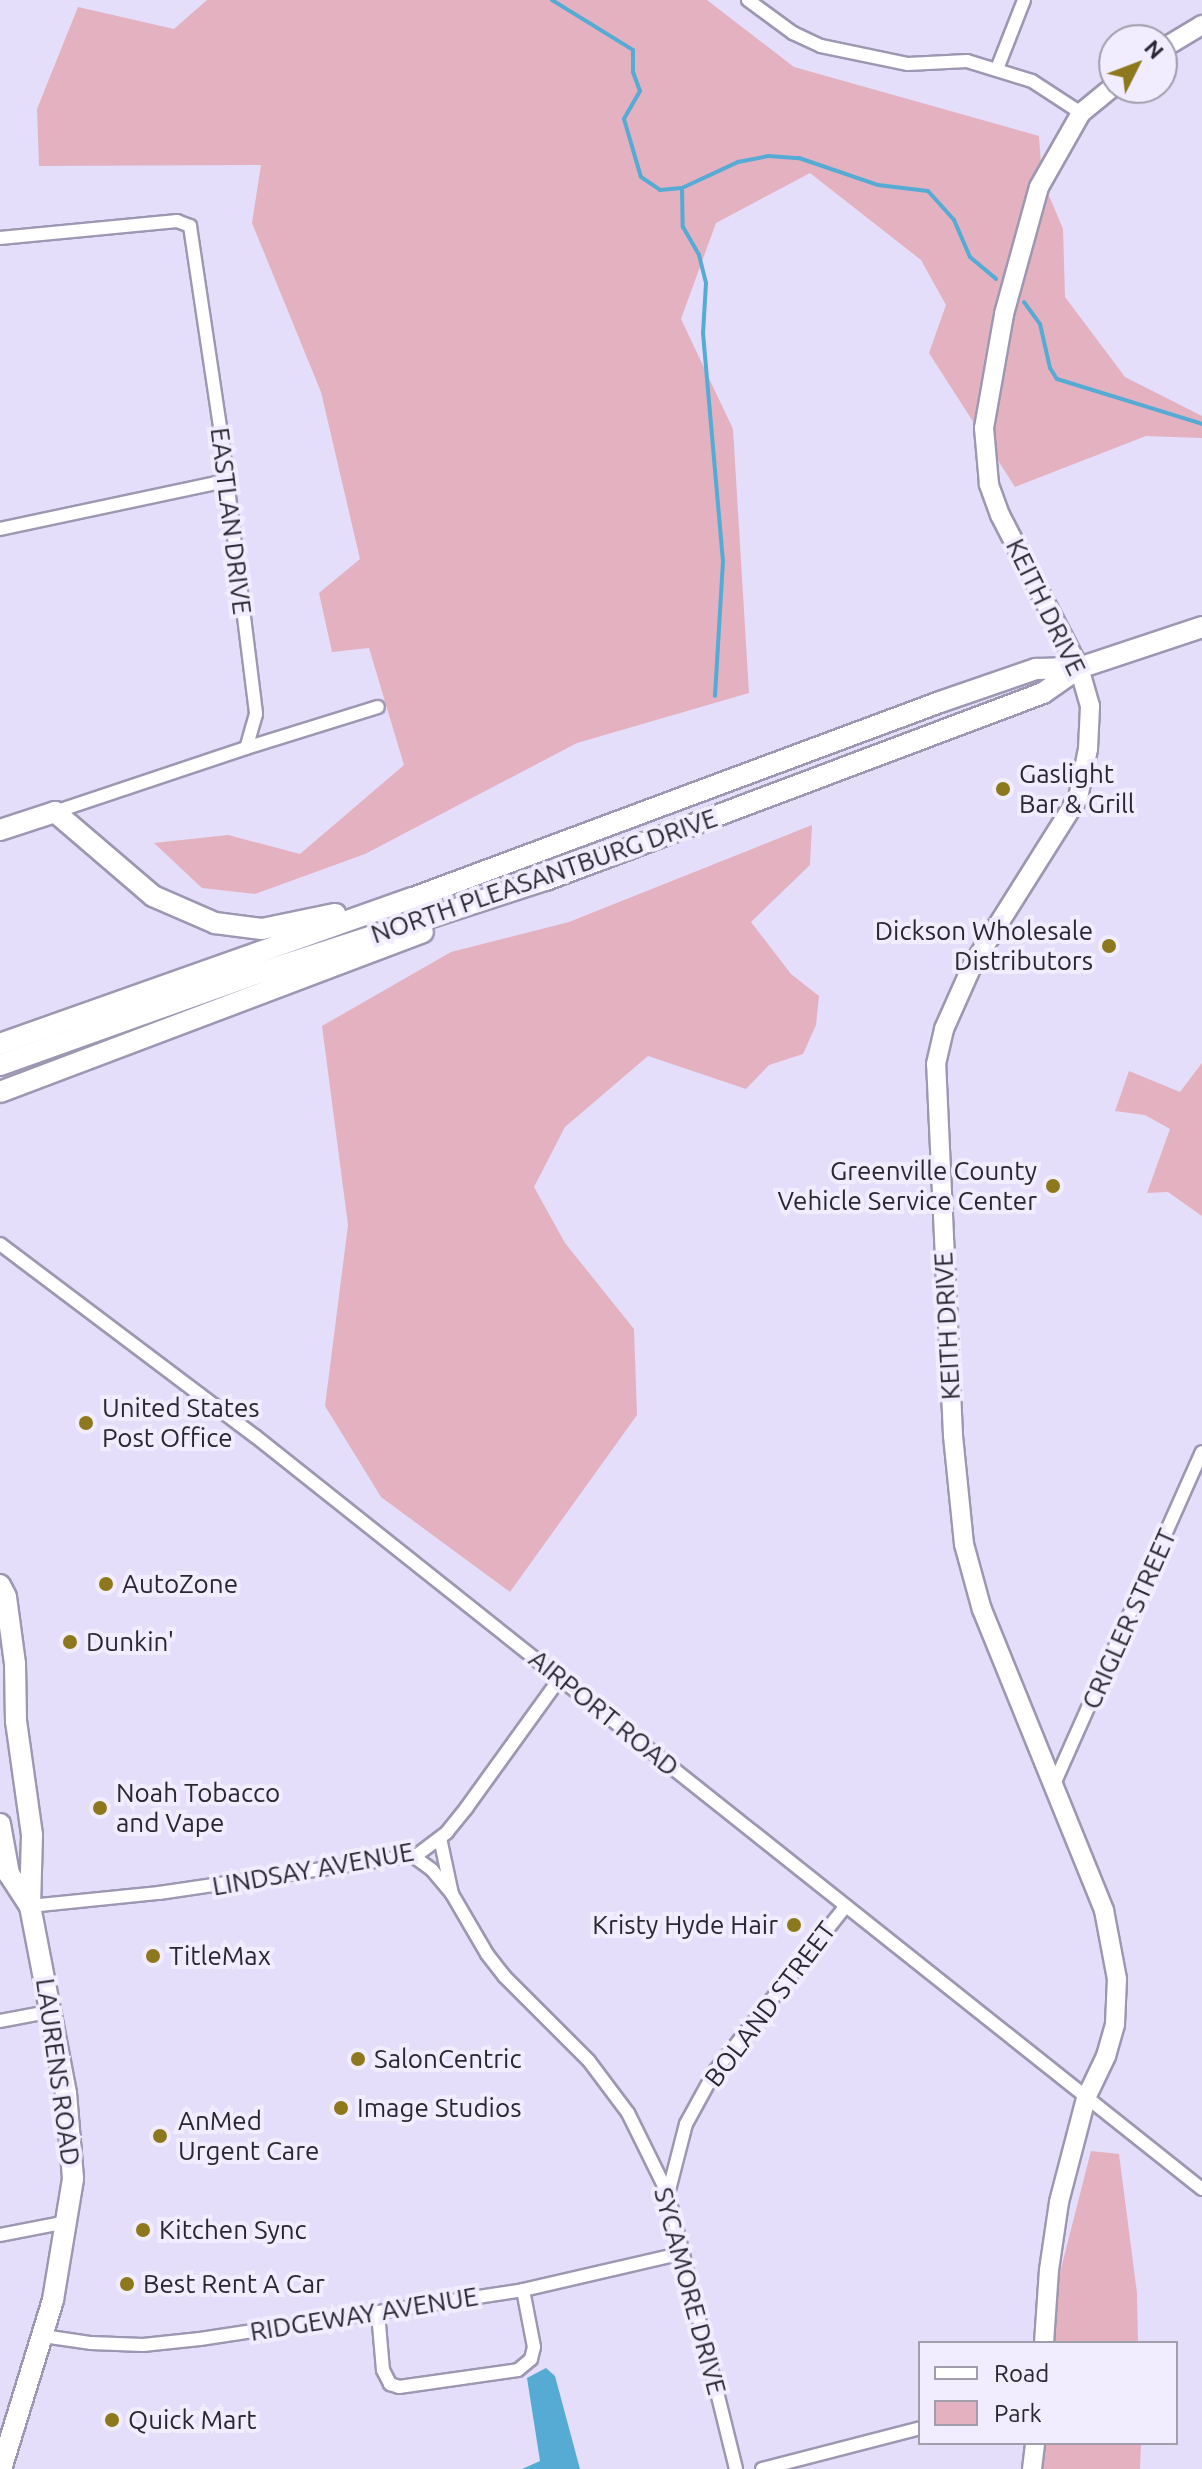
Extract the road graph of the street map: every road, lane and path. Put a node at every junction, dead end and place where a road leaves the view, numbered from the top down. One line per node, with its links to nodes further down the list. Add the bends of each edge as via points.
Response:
1 (748, 0): 5 (street, via 821,46 908,64 967,61)
2 (1024, 0): 5 (street)
3 (1202, 25): 4 (street)
4 (1178, 39)
5 (997, 69): 7 (street, via 1032,81)
6 (1098, 99): 7 (street, KEITH DRIVE)
7 (1081, 113): 12 (street, KEITH DRIVE, via 1039,187 1004,314 984,428 989,484 1000,515)
8 (0, 238): 9 (street, EASTLAN DRIVE, via 177,221 190,226)
9 (225, 481): 10 (street); 14 (street, EASTLAN DRIVE, via 256,714)
10 (0, 529)
11 (1202, 627): 12 (main road, NORTH PLEASANTBURG DRIVE)
12 (1079, 668): 17 (main road, NORTH PLEASANTBURG DRIVE, via 1043,693); 18 (main road, NORTH PLEASANTBURG DRIVE, via 1036,669); 27 (street, KEITH DRIVE, via 1090,706 1078,798 972,966 944,1029 936,1064 953,1435 964,1544 982,1610)
13 (378, 707): 14 (street)
14 (246, 748): 15 (street)
15 (55, 812): 16 (main road); 18 (main road, via 153,896 215,923 262,929)
16 (0, 830)
17 (546, 880): 20 (main road, NORTH PLEASANTBURG DRIVE, via 259,973); 21 (main road, via 393,945)
18 (413, 898): 19 (main road, NORTH PLEASANTBURG DRIVE)
19 (0, 1044)
20 (0, 1065)
21 (0, 1092)
22 (0, 1244): 25 (street, AIRPORT ROAD, via 255,1436)
23 (1202, 1452): 27 (street, CRIGLER STREET)
24 (0, 1585): 26 (main road, LAURENS ROAD, via 15,1664)
25 (560, 1678): 29 (street, LINDSAY AVENUE); 33 (street, AIRPORT ROAD)
26 (7, 1698): 32 (main road, LAURENS ROAD, via 32,1835)
27 (1054, 1784): 36 (street, KEITH DRIVE, via 1104,1910 1116,1965 1115,2024)
28 (0, 1824): 32 (main road, LAURENS ROAD, via 9,1874)
29 (440, 1838): 30 (street, LINDSAY AVENUE); 31 (street, SYCAMORE DRIVE)
30 (413, 1856): 31 (street, SYCAMORE DRIVE); 32 (street, LINDSAY AVENUE)
31 (452, 1894): 38 (street, SYCAMORE DRIVE, via 504,1976 613,2091)
32 (30, 1906): 34 (main road, LAURENS ROAD)
33 (845, 1907): 36 (street, AIRPORT ROAD); 38 (street, BOLAND STREET, via 715,2071 686,2124)
34 (53, 2011): 35 (street); 39 (main road, LAURENS ROAD, via 72,2166)
35 (0, 2021)
36 (1086, 2098): 37 (street, AIRPORT ROAD); 45 (street, KEITH DRIVE, via 1059,2202)
37 (1202, 2189)
38 (668, 2194): 41 (street, SYCAMORE DRIVE)
39 (67, 2222): 40 (street); 44 (main road, LAURENS ROAD)
40 (0, 2235)
41 (683, 2253): 42 (street, RIDGEWAY AVENUE); 49 (street, SYCAMORE DRIVE)
42 (523, 2290): 43 (street, RIDGEWAY AVENUE); 43 (street, via 534,2347 531,2359 518,2370 390,2384 383,2370)
43 (378, 2313): 44 (street, RIDGEWAY AVENUE, via 143,2345)
44 (43, 2336): 48 (main road, LAURENS ROAD)
45 (1044, 2341)
46 (918, 2429): 50 (street)
47 (1035, 2445): 51 (street)
48 (1, 2469)
49 (736, 2469)
50 (762, 2469)
51 (1032, 2469)

